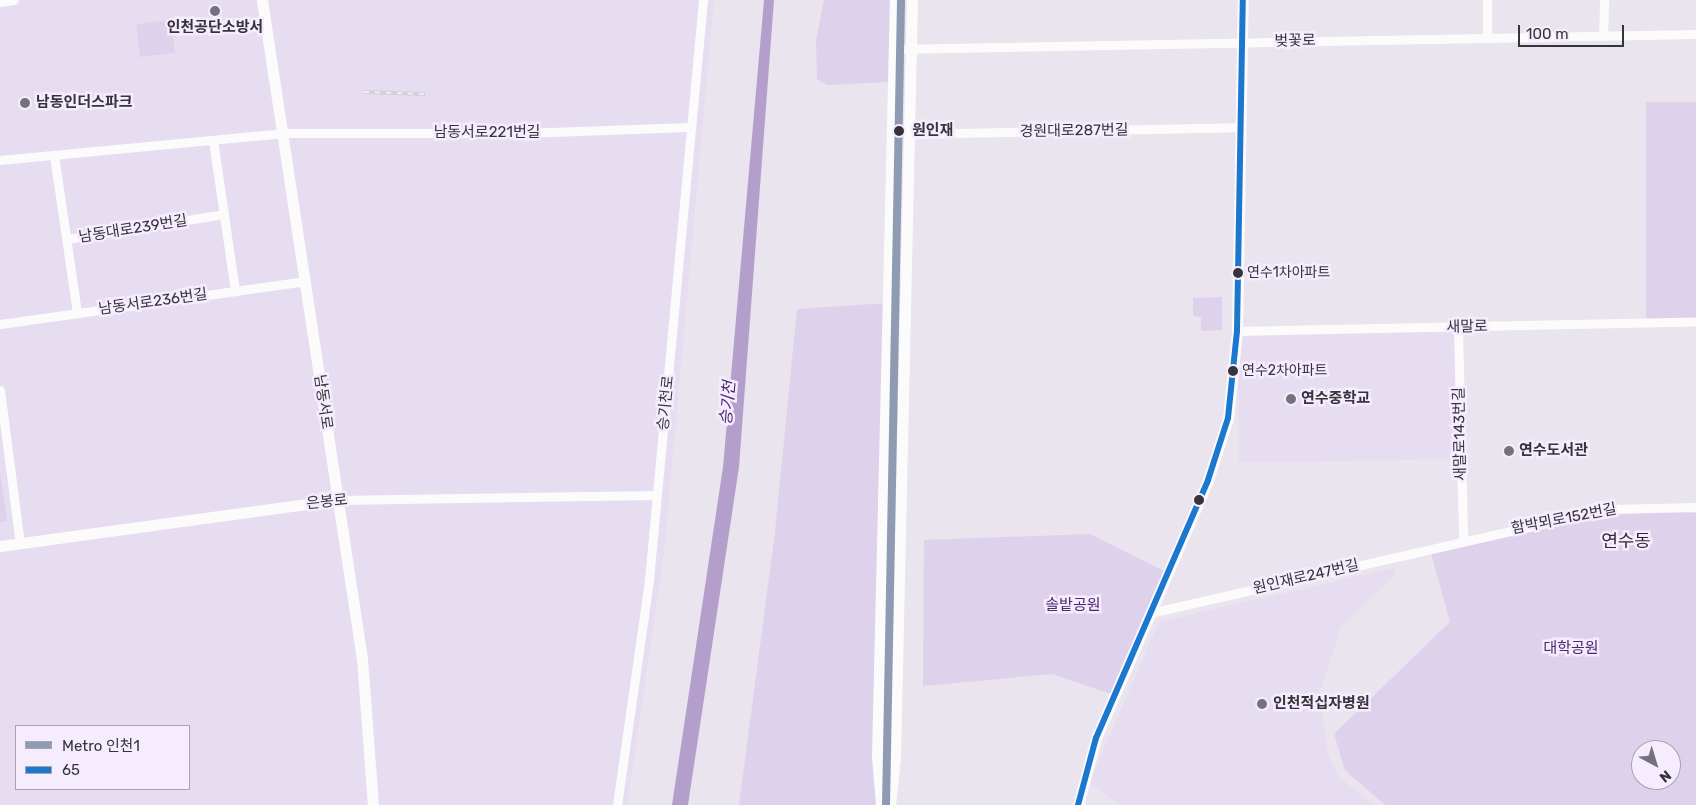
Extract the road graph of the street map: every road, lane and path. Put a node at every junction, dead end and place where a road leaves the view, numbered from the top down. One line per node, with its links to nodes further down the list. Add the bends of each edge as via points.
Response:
1 (14, 0): 9 (street)
2 (262, 0): 18 (main road, 남동서로)
3 (703, 0): 16 (street, 승기천로)
4 (895, 0): 14 (main road)
5 (912, 0): 15 (main road)
6 (1243, 0): 13 (main road)
7 (1487, 0): 12 (street)
8 (1604, 0): 11 (street)
9 (0, 2)
10 (1696, 34): 11 (street, 벚꽃로)
11 (1603, 35): 12 (street, 벚꽃로)
12 (1487, 37): 13 (street, 벚꽃로)
13 (1241, 42): 15 (street, 벚꽃로); 17 (main road)
14 (894, 49): 15 (street, 벚꽃로); 42 (main road, via 877,756)
15 (911, 49): 19 (main road)
16 (689, 127): 18 (street, 남동서로221번길, via 524,133); 33 (street, 승기천로)
17 (1238, 127): 19 (street, 경원대로287번길); 31 (main road)
18 (284, 133): 20 (street); 25 (main road, 남동서로)
19 (910, 134): 43 (main road, via 895,758)
20 (212, 140): 21 (street); 23 (street)
21 (54, 155): 22 (street); 24 (street, 남동대로239번길)
22 (0, 160)
23 (224, 214): 24 (street, 남동대로239번길); 26 (street)
24 (67, 239): 27 (street)
25 (306, 281): 26 (street, 남동서로236번길); 34 (main road, 남동서로)
26 (235, 291): 27 (street, 남동서로236번길)
27 (77, 313): 29 (street, 남동서로236번길)
28 (1696, 321): 30 (street, 새말로)
29 (0, 324)
30 (1458, 328): 31 (street, 새말로); 36 (street, 새말로143번길)
31 (1237, 331): 39 (main road, via 1234,380 1220,446)
32 (0, 390): 37 (street)
33 (657, 495): 34 (street, 은봉로); 41 (street, 승기천로)
34 (337, 500): 37 (main road, 은봉로); 40 (main road, 남동서로, via 362,659)
35 (1696, 507): 36 (street, 함박뫼로152번길, via 1609,509)
36 (1463, 540): 39 (street, 원인재로247번길)
37 (20, 543): 38 (main road, 은봉로)
38 (0, 546)
39 (1150, 613): 44 (main road, via 1096,738)
40 (373, 805)
41 (617, 805)
42 (881, 805)
43 (890, 805)
44 (1078, 805)

